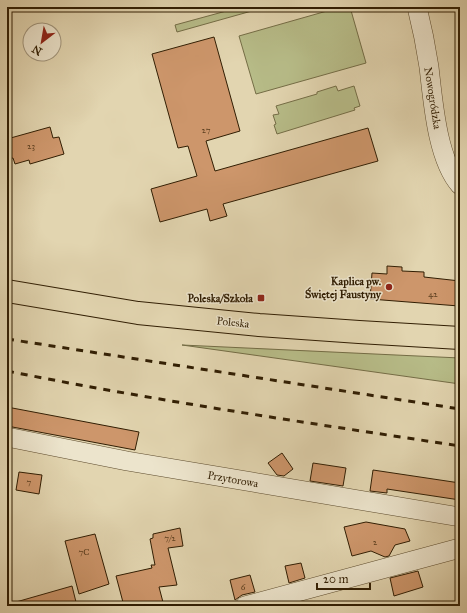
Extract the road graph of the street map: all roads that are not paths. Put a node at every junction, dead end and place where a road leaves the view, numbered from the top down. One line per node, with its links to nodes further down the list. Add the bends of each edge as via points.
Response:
1 (417, 7): 2 (street, Nowogródzka, via 443,152)
2 (460, 185)
3 (7, 291): 4 (main road, Poleska, via 138,313 259,325)
4 (460, 338)
5 (7, 437): 6 (street, Przytorowa, via 127,461)
6 (460, 517)
7 (460, 548): 8 (street)
8 (245, 606)

